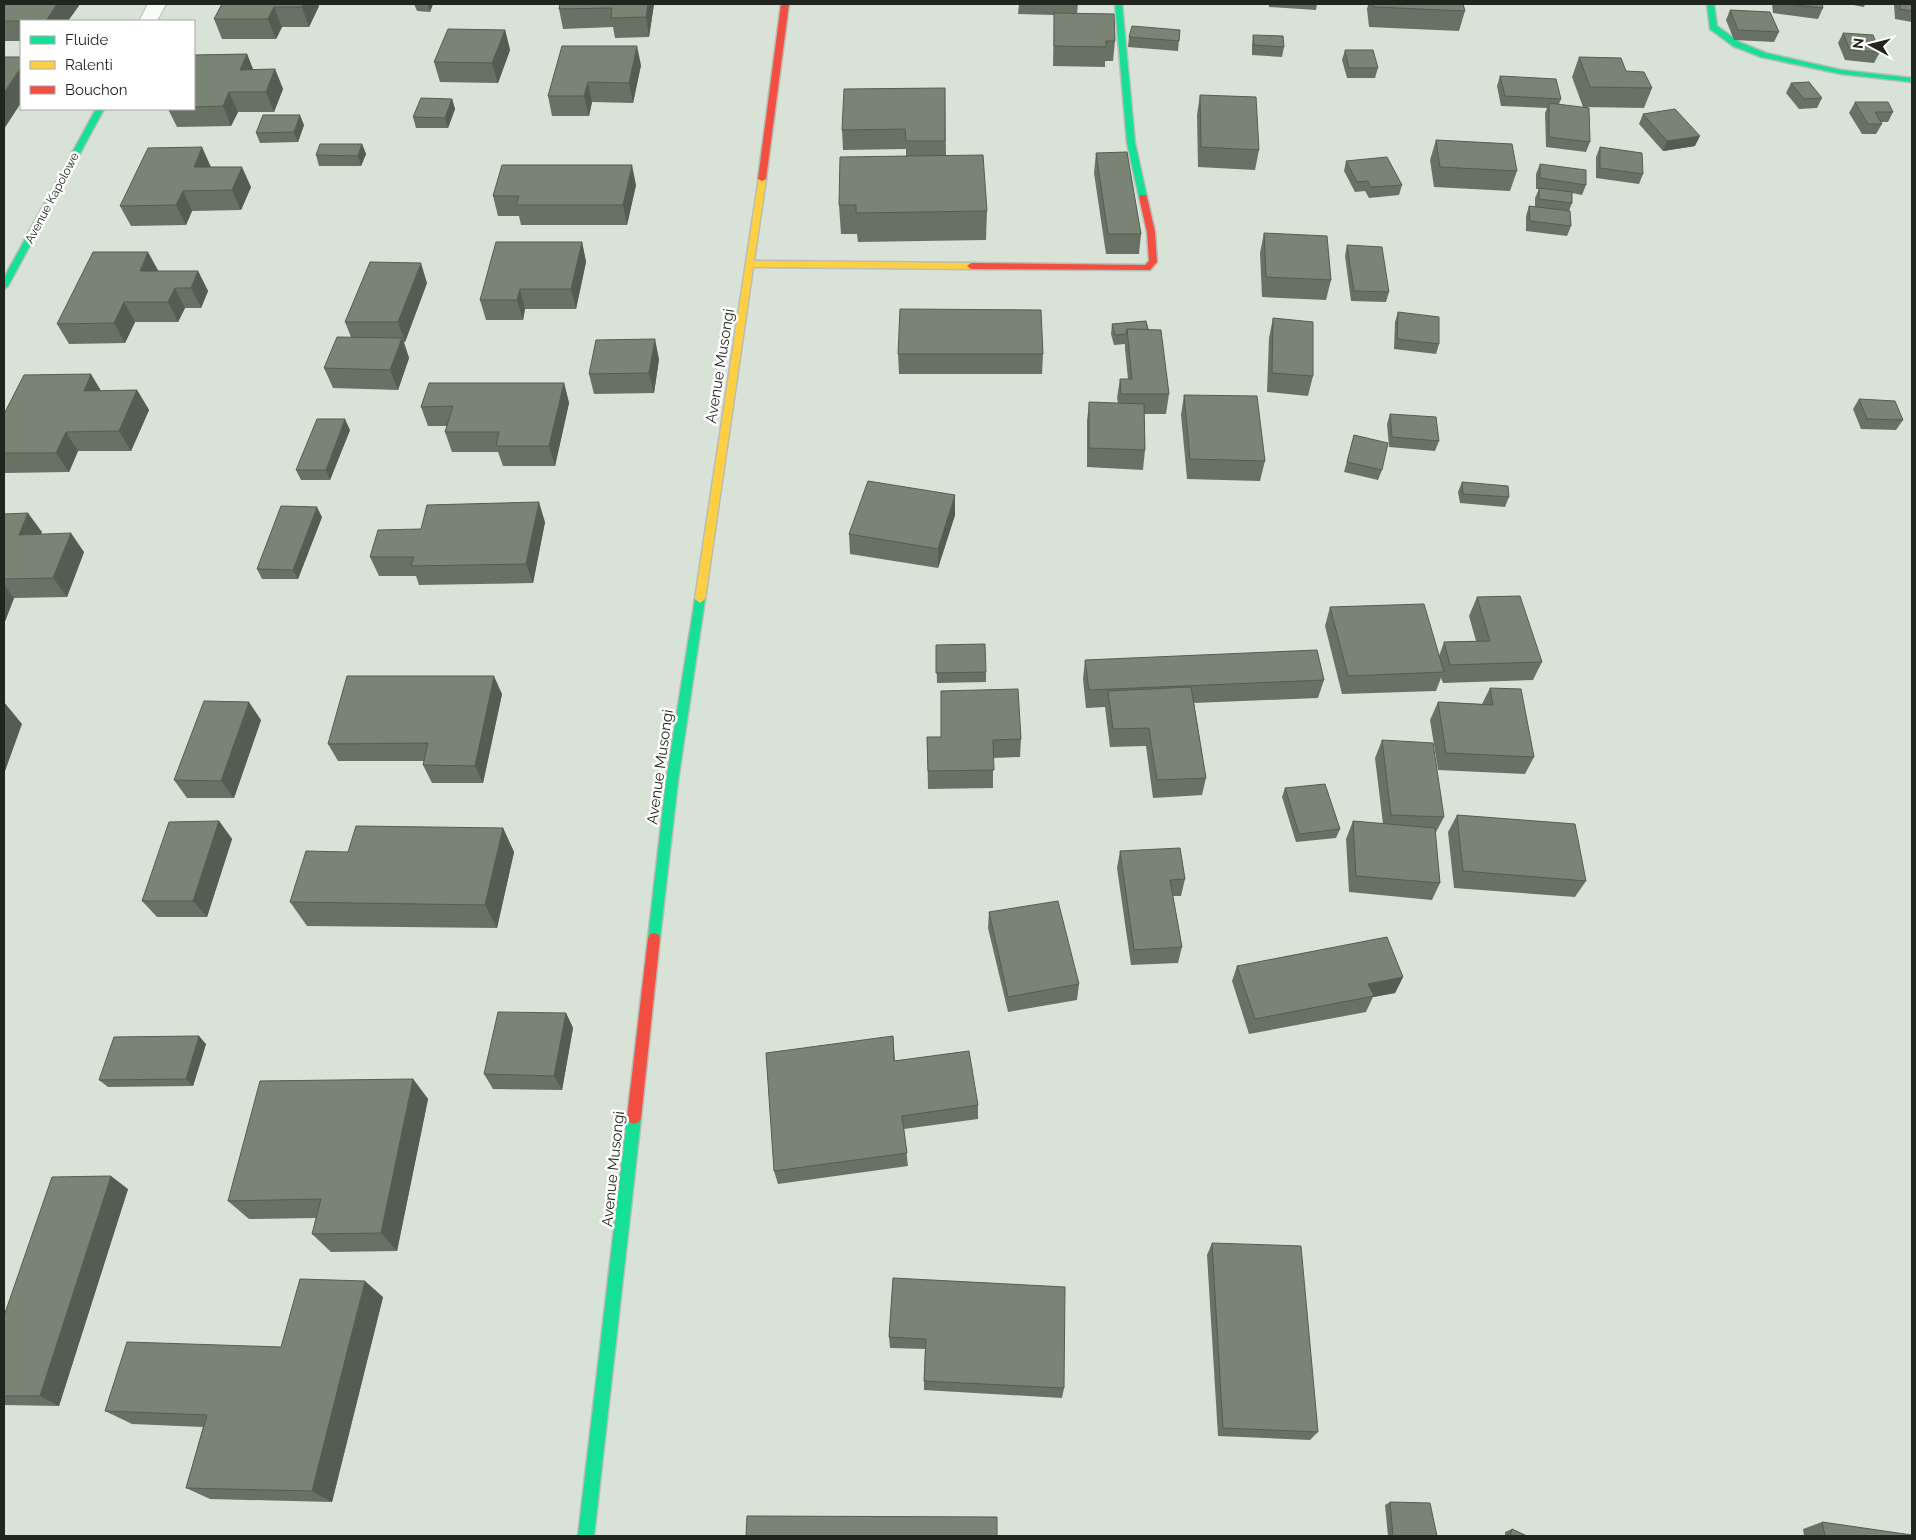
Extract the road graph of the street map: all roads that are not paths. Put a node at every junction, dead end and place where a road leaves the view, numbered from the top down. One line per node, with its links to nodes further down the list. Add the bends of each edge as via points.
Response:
1 (157, 4): 5 (street)
2 (785, 4): 8 (street, Avenue Musongi)
3 (1118, 4): 8 (street, via 1131,143 1151,232 1153,262 1147,268)
4 (1710, 4): 6 (street, via 1713,27 1736,44 1764,55 1841,72)
5 (149, 20)
6 (1912, 80)
7 (99, 110): 9 (street, Avenue Kapolowe)
8 (751, 264): 10 (street, Avenue Musongi, via 672,781)
9 (4, 286)
10 (586, 1536)

